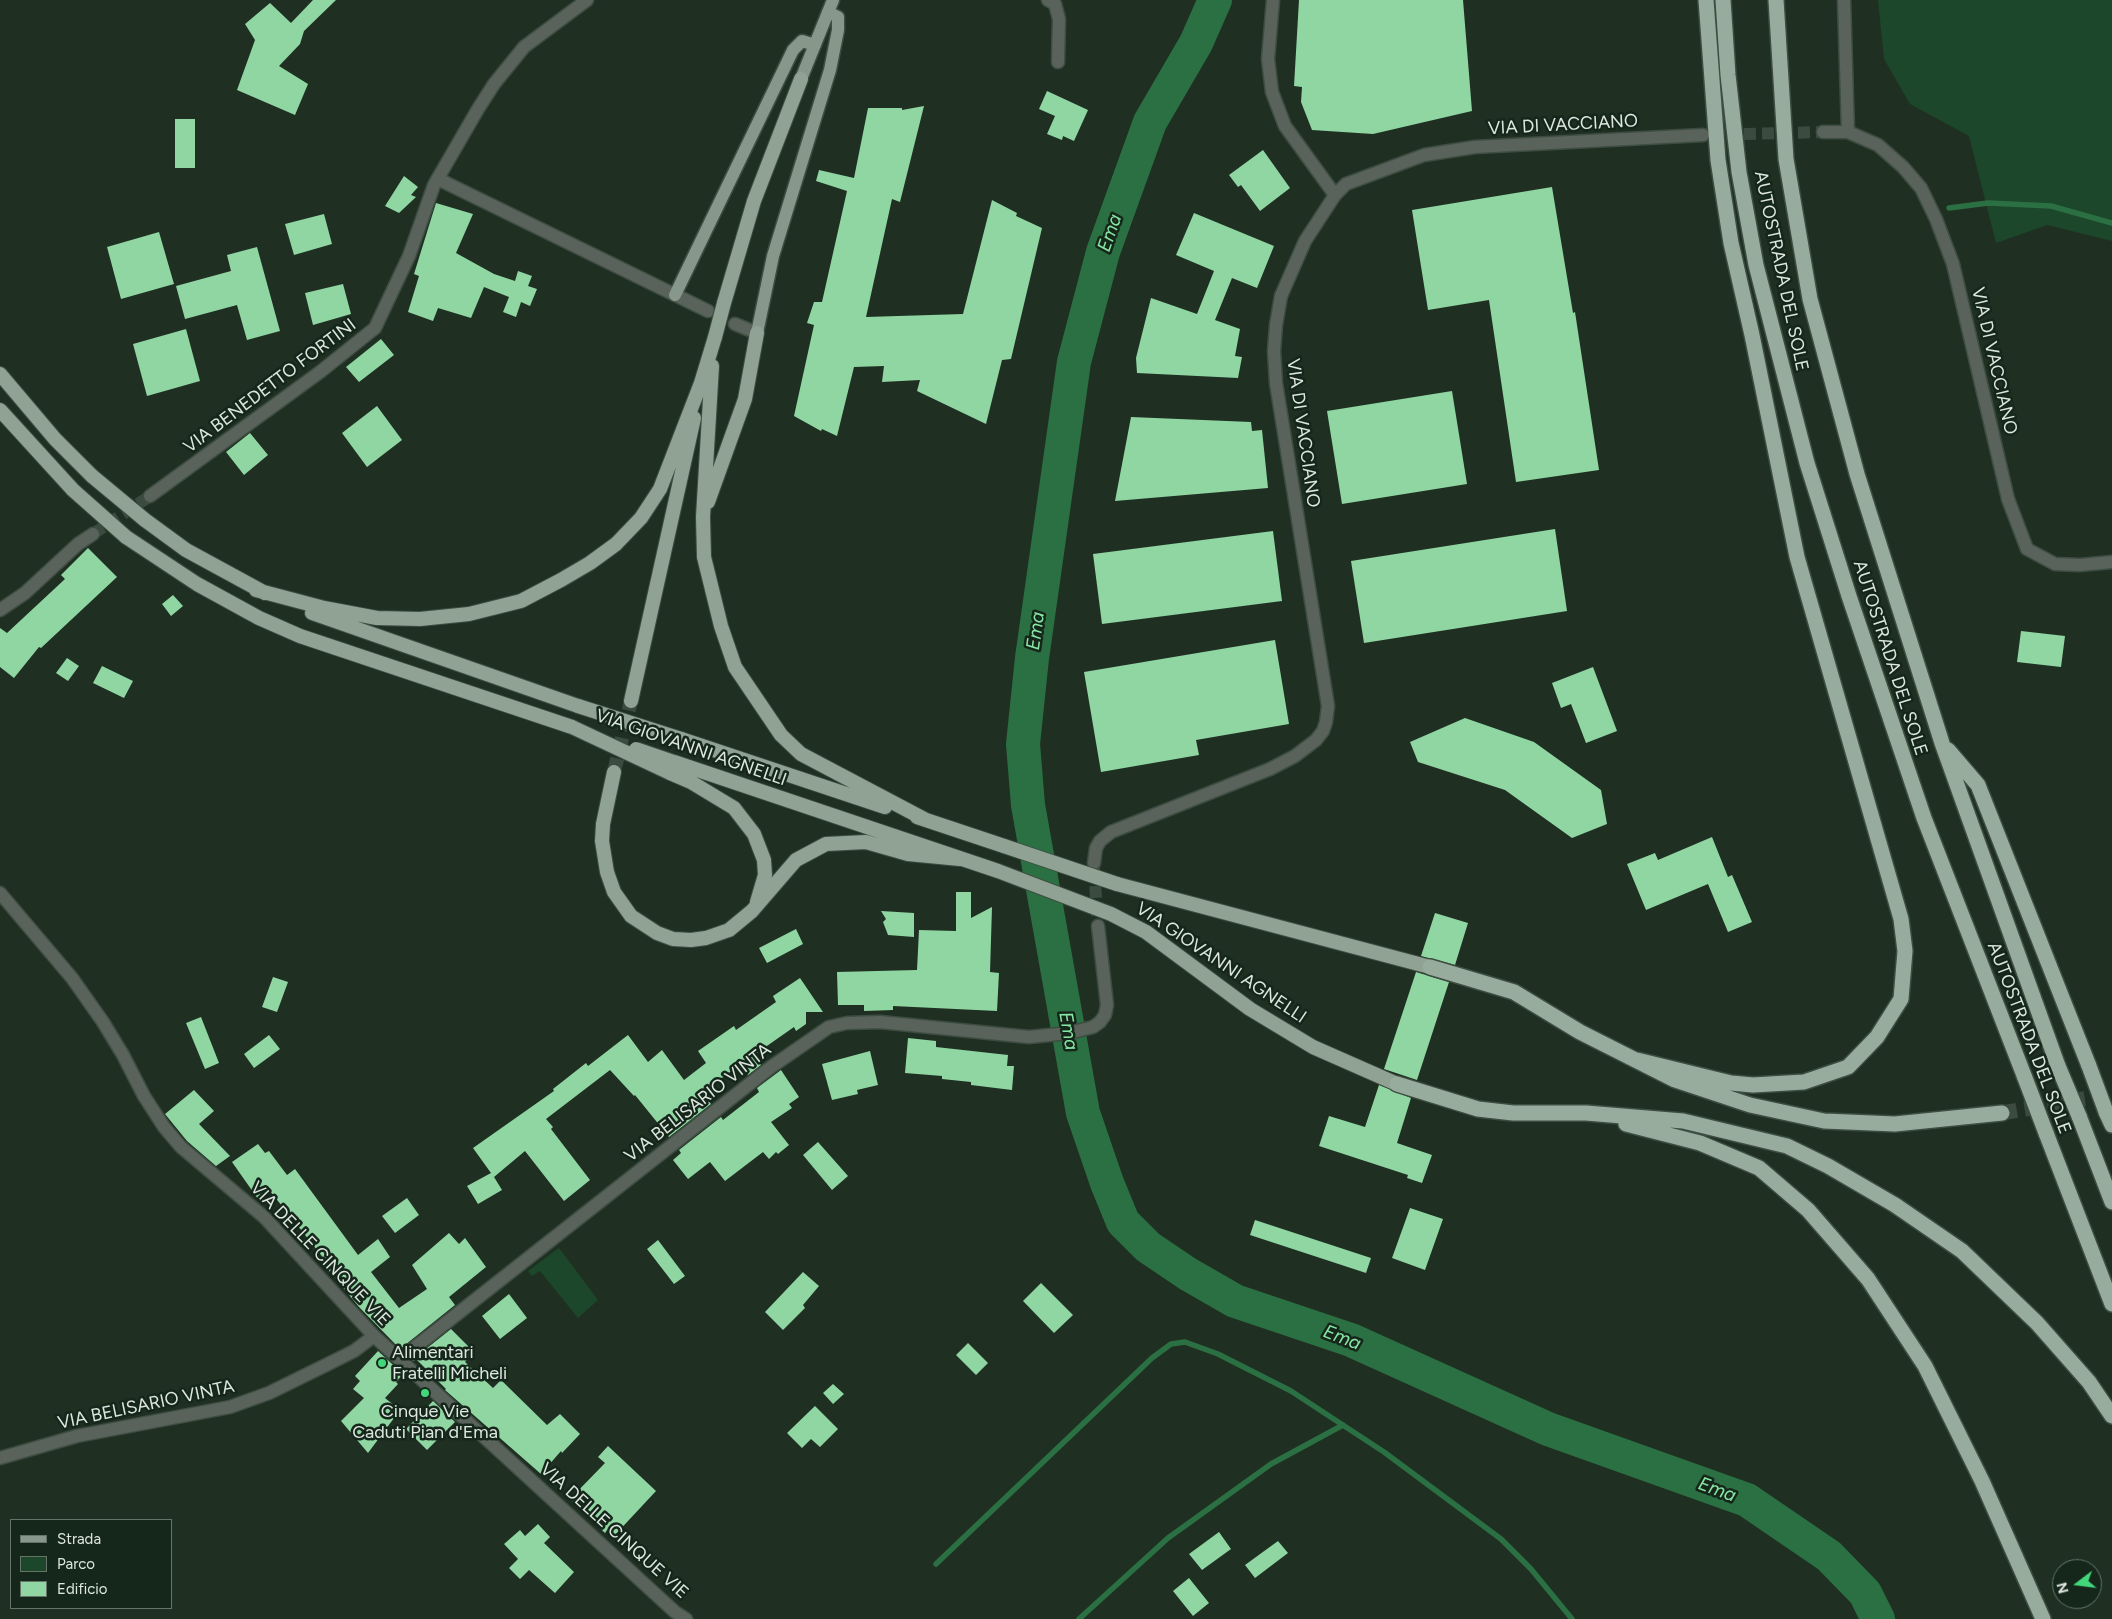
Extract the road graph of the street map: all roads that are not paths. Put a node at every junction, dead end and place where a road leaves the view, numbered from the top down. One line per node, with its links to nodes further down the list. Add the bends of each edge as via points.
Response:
1 (587, 0): 15 (street, VIA BENEDETTO FORTINI, via 524,47 478,108)
2 (1048, 0): 10 (street, via 1055,4 1059,19)
3 (1273, 0): 16 (street, via 1268,59 1272,92 1285,126)
4 (1706, 0): 42 (highway, via 1718,160 1731,243 1797,557 1901,919 1905,951 1901,999 1877,1037 1848,1067 1804,1082 1753,1085 1731,1083)
5 (1723, 0): 48 (highway, AUTOSTRADA DEL SOLE, bridge, via 1739,172 1756,266 1805,454 1924,818)
6 (1776, 0): 32 (highway, AUTOSTRADA DEL SOLE, via 1786,159 1810,299 1858,474)
7 (1844, 0): 13 (street)
8 (831, 6): 9 (main road); 20 (main road, via 838,17 838,30 830,70 773,256)
9 (815, 45): 11 (main road); 17 (main road, via 802,41 793,50)
10 (1058, 62)
11 (801, 80): 21 (highway, bridge, via 754,201)
12 (1823, 132): 13 (street, VIA DI VACCIANO)
13 (1848, 132): 28 (street, VIA DI VACCIANO, via 1878,144 1903,167 1921,188 1936,219 1953,264 2008,499 2027,549 2055,564)
14 (1703, 136): 16 (street, VIA DI VACCIANO, via 1475,147 1424,155 1346,184)
15 (438, 179): 17 (street); 25 (street, VIA BENEDETTO FORTINI, via 409,256 376,328)
16 (1335, 194): 37 (street, VIA DI VACCIANO, via 1305,241 1281,296 1274,351 1276,383 1328,706 1323,731 1295,756 1270,769 1111,832 1096,848)
17 (675, 295): 18 (street)
18 (708, 311)
19 (736, 324): 20 (street)
20 (756, 333): 26 (highway, via 745,399)
21 (715, 338): 23 (highway); 26 (highway)
22 (0, 374): 29 (highway, VIA GIOVANNI AGNELLI, bridge, via 92,476 186,550)
23 (701, 383): 29 (highway, via 660,489 641,518 616,544 590,563 521,601 469,614 420,620 377,618); 31 (highway)
24 (0, 410): 33 (highway, VIA GIOVANNI AGNELLI, bridge, via 73,490 126,537 197,584 259,618 300,636 572,727)
25 (150, 496)
26 (703, 516): 35 (highway, via 706,566 735,667 781,735 800,754)
27 (93, 534): 30 (street, via 25,593)
28 (2112, 562)
29 (256, 590): 35 (highway, VIA GIOVANNI AGNELLI, bridge, via 318,615 578,706)
30 (0, 610)
31 (631, 701)
32 (1942, 742): 46 (highway, bridge, via 1978,785); 47 (highway, AUTOSTRADA DEL SOLE, bridge, via 2058,1066)
33 (672, 768): 36 (highway, VIA GIOVANNI AGNELLI); 39 (highway, via 734,808 754,834 764,860 765,875)
34 (614, 772): 39 (highway, via 602,841 614,892 631,916 657,933 673,939 691,940 718,935 740,923)
35 (926, 820): 41 (highway, VIA GIOVANNI AGNELLI, bridge, via 1117,884)
36 (960, 859): 39 (highway, via 908,854 866,842 826,844 796,860); 43 (highway, VIA GIOVANNI AGNELLI, bridge, via 1111,914 1146,932 1250,1009 1312,1047)
37 (1094, 863)
38 (0, 893): 49 (street, VIA DELLE CINQUE VIE, via 72,978 103,1022 164,1127 181,1147 264,1217)
39 (752, 911)
40 (1098, 926): 50 (street, VIA BELISARIO VINTA, via 1107,1005 1100,1022 1086,1030 1044,1037 880,1022 847,1023 821,1031)
41 (1430, 967): 42 (highway, via 1514,992 1580,1032)
42 (1637, 1060): 44 (highway, via 1675,1080 1750,1106 1824,1121 1895,1124)
43 (1397, 1084): 45 (highway, via 1478,1109)
44 (2002, 1113)
45 (1586, 1114): 51 (highway, via 1683,1121 1787,1146 1836,1170 1896,1205 1962,1251 2037,1323 2088,1382); 54 (highway, via 1700,1143 1759,1168 1808,1210 1868,1279 1925,1366 1982,1481)
46 (2109, 1119)
47 (2112, 1202)
48 (2112, 1304)
49 (374, 1336): 50 (street, VIA DELLE CINQUE VIE); 52 (street, VIA BELISARIO VINTA, via 328,1364 269,1393 230,1407 77,1436)
50 (400, 1359): 53 (street, VIA DELLE CINQUE VIE)
51 (2112, 1416)
52 (0, 1458)
53 (686, 1619)
54 (2043, 1619)

